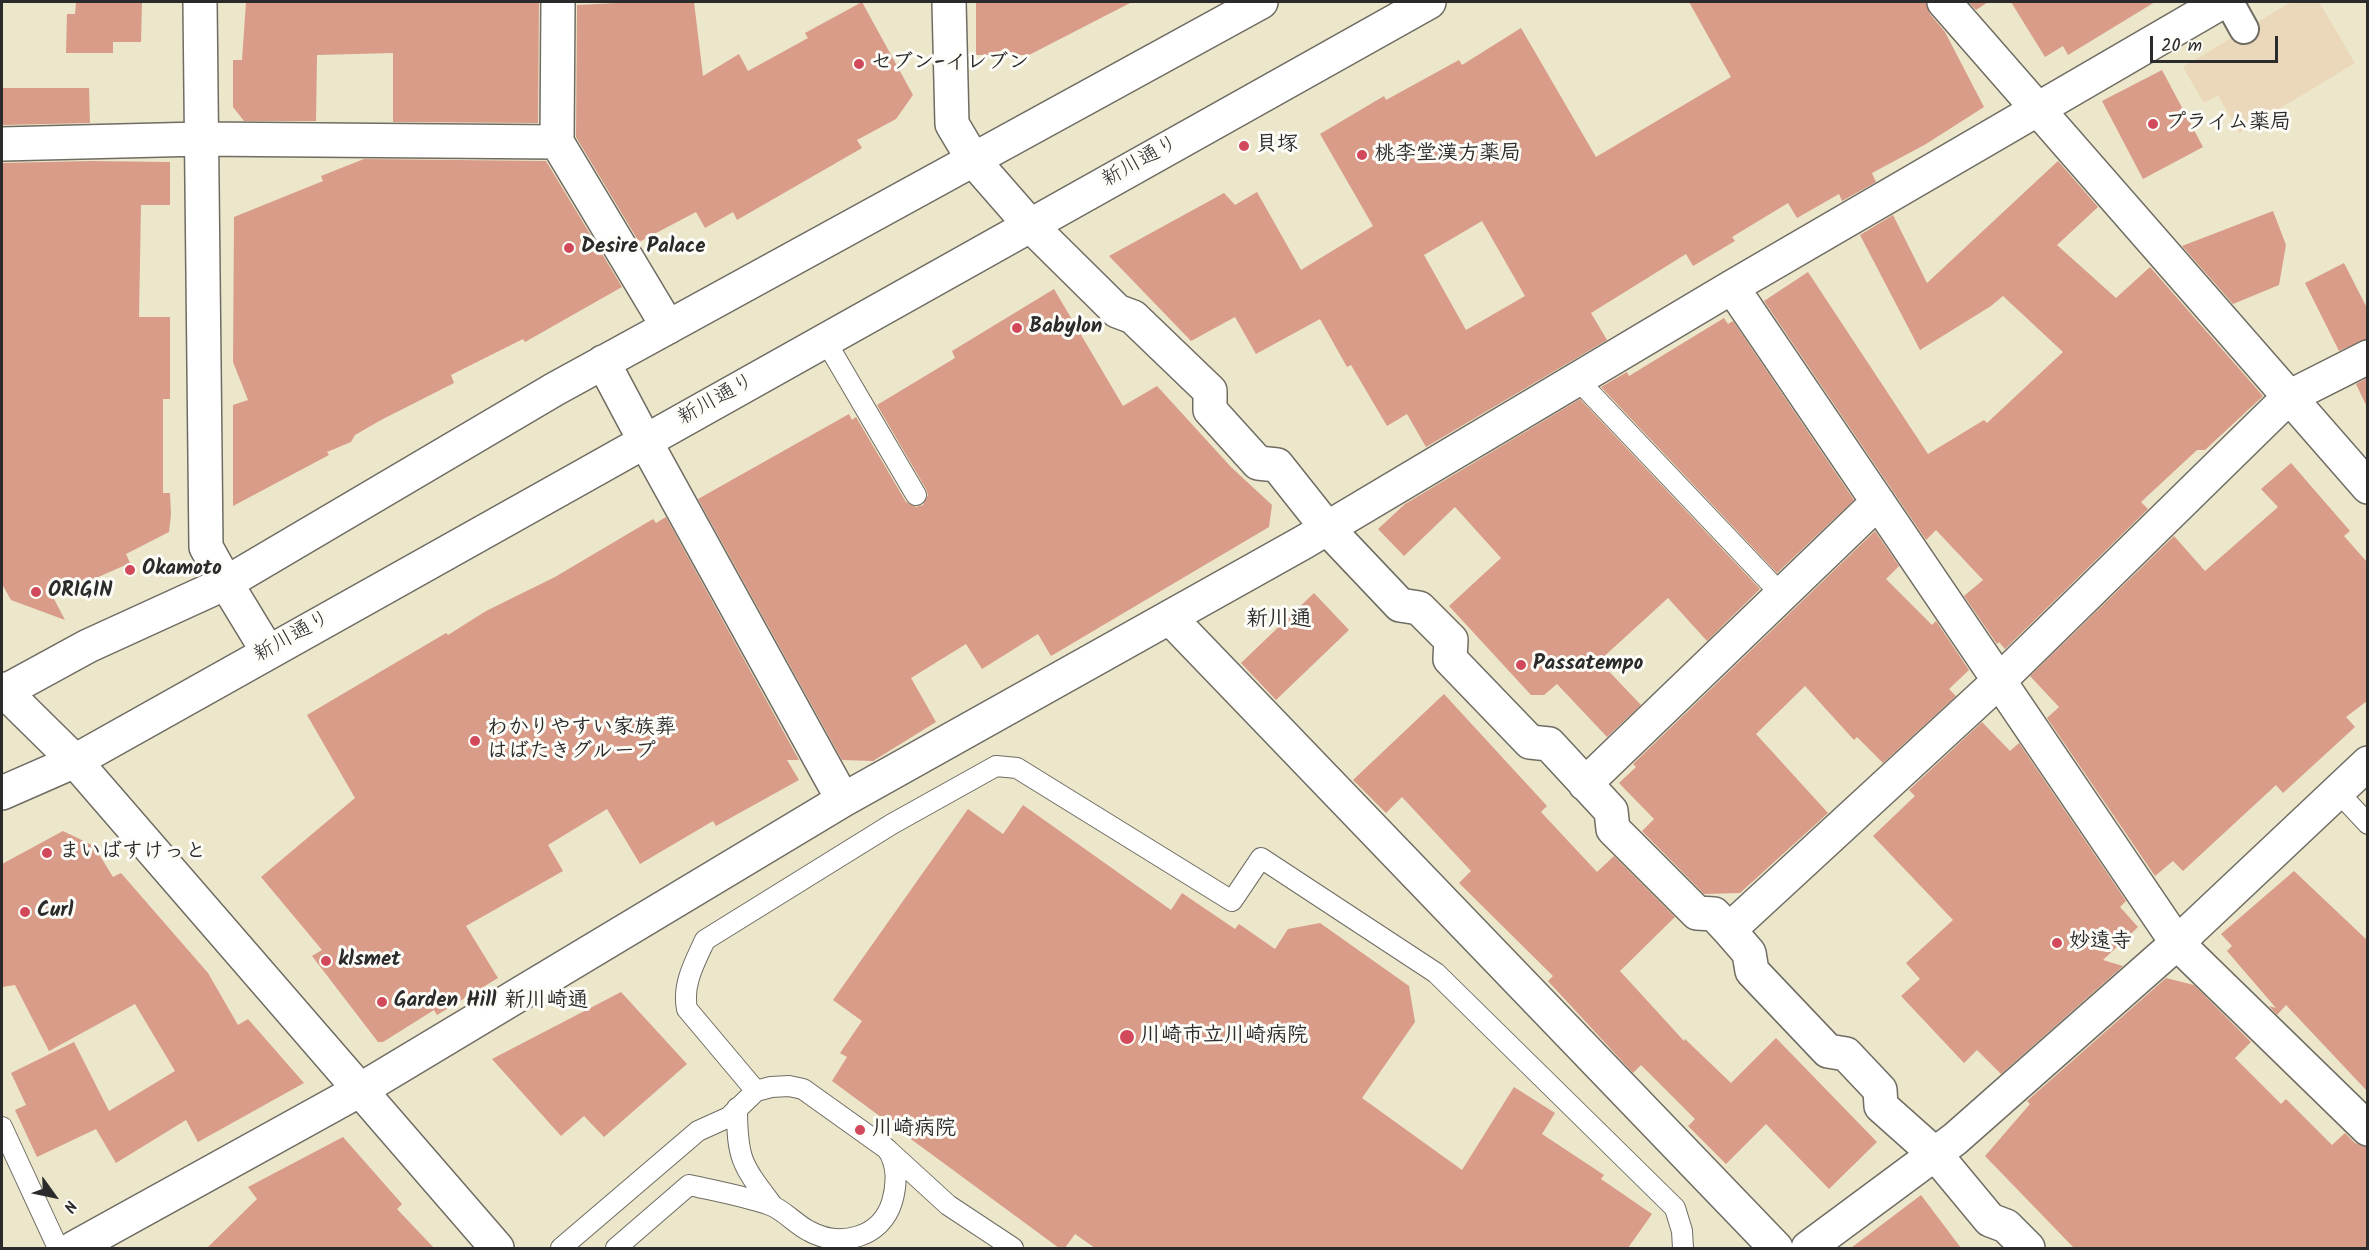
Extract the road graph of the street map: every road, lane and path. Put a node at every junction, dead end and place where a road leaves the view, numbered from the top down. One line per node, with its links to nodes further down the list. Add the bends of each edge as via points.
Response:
1 (200, 2): 11 (street)
2 (558, 2): 12 (street)
3 (949, 2): 14 (street, via 952,124)
4 (1261, 2): 14 (street)
5 (1429, 2): 15 (street, 新川通り)
6 (1944, 2): 10 (street)
7 (2222, 2): 10 (street)
8 (2229, 2): 9 (street)
9 (2244, 29)
10 (2035, 109): 16 (street); 22 (street)
11 (200, 139): 12 (street); 13 (street); 28 (street, via 206,547)
12 (557, 142): 17 (street)
13 (2, 144)
14 (974, 160): 15 (street); 17 (street)
15 (1030, 225): 18 (street, 新川通り); 27 (street, via 1117,311 1133,317 1210,392 1210,410 1258,463 1277,465)
16 (1732, 287): 21 (street); 26 (street)
17 (668, 327): 20 (street)
18 (825, 340): 23 (street, 新川通り); 25 (lane)
19 (2367, 357): 22 (street)
20 (603, 362): 23 (street); 28 (street)
21 (1577, 379): 27 (street); 29 (lane)
22 (2289, 397): 24 (street); 32 (street)
23 (645, 441): 31 (street, 新川通り); 39 (street)
24 (2367, 487)
25 (916, 495)
26 (1878, 502): 29 (street); 32 (street)
27 (1327, 528): 30 (street); 36 (street, via 1400,605 1419,608 1451,640 1450,659 1530,742 1549,744)
28 (226, 583): 31 (street); 33 (street, via 88,646)
29 (1782, 595): 36 (street)
30 (1170, 618): 39 (street); 58 (street)
31 (268, 652): 34 (street, 新川通り)
32 (1998, 681): 41 (street); 42 (street)
33 (2, 691): 34 (street)
34 (75, 761): 38 (street, 新川通り); 43 (street)
35 (2367, 764): 37 (street)
36 (1585, 784): 41 (street, via 1611,811 1613,829 1697,913 1714,914)
37 (2338, 792): 40 (lane); 42 (street)
38 (2, 794)
39 (843, 800): 43 (street)
40 (2367, 824)
41 (1730, 930): 49 (street, via 1749,953 1752,971 1828,1051 1846,1054 1880,1089 1881,1106)
42 (2177, 943): 47 (street); 49 (street)
43 (360, 1090): 52 (street); 53 (street)
44 (756, 1092): 45 (lane); 48 (lane, via 789,1086 803,1089); 57 (lane, via 687,1009 684,996 690,972 705,940 892,824 996,766 1008,765 1232,901 1261,858 1436,973 1675,1208)
45 (737, 1108): 50 (lane, via 739,1154); 54 (lane, via 698,1131)
46 (2, 1127): 51 (lane)
47 (2367, 1128)
48 (887, 1149): 50 (lane, via 893,1157 894,1195 886,1214 870,1234 851,1239 826,1237 810,1232); 56 (lane, via 948,1205)
49 (1936, 1155): 59 (street); 60 (street, via 1990,1220 2006,1226)
50 (772, 1206): 55 (lane, via 689,1185)
51 (58, 1248)
52 (74, 1248)
53 (497, 1248)
54 (561, 1248)
55 (616, 1248)
56 (1013, 1248)
57 (1683, 1248)
58 (1776, 1248)
59 (1808, 1248)
60 (2028, 1248)

